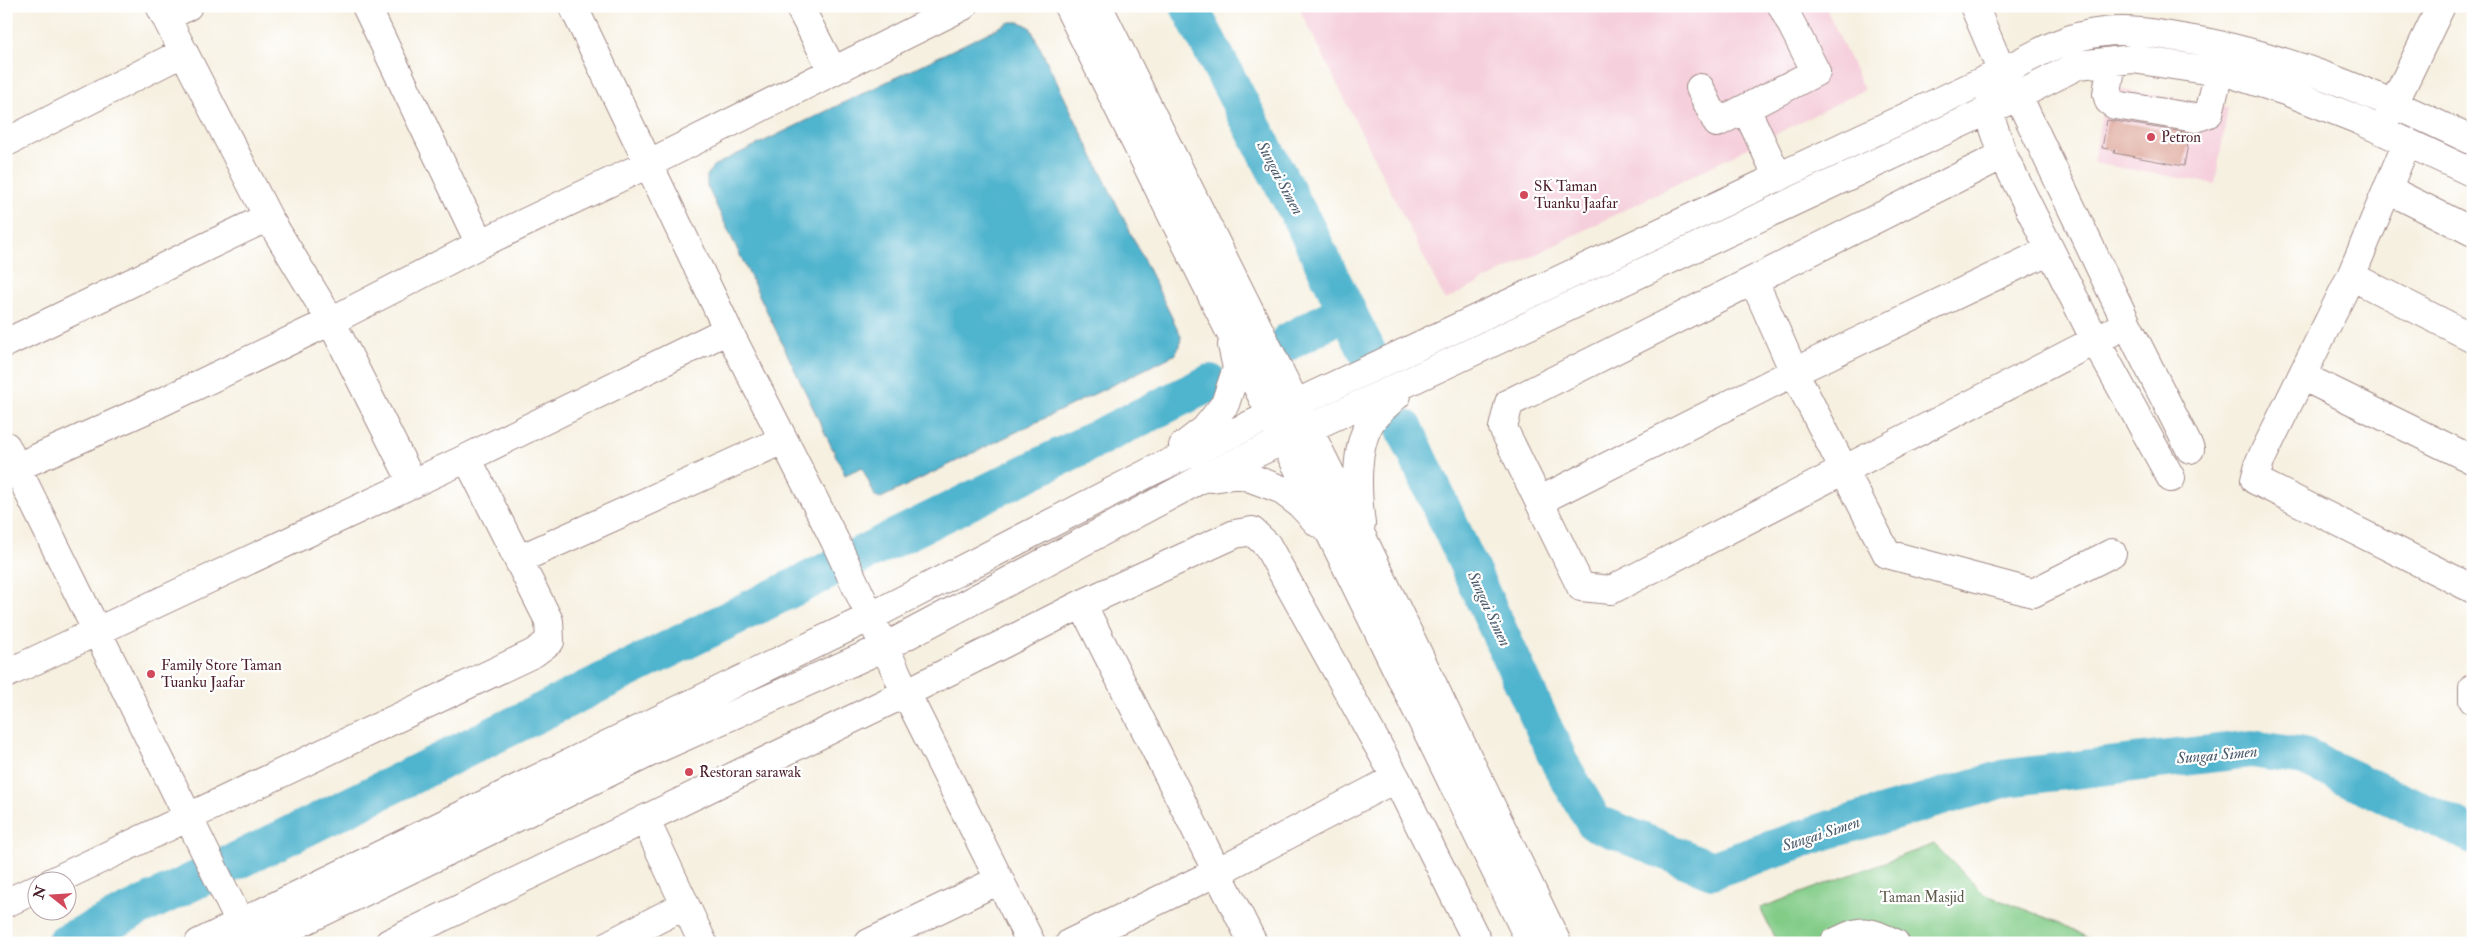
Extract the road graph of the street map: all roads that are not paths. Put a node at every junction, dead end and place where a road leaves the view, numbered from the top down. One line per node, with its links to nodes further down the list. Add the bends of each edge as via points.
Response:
1 (366, 6): 32 (street)
2 (573, 6): 26 (street)
3 (799, 6): 13 (street)
4 (963, 6): 13 (street)
5 (1068, 6): 38 (street)
6 (1098, 6): 46 (street)
7 (1782, 6): 19 (street, via 1816,72)
8 (1974, 6): 14 (street)
9 (2441, 6): 18 (street)
10 (172, 10): 11 (street)
11 (184, 52): 22 (street); 30 (street)
12 (2112, 61): 15 (street, via 2133,59); 15 (street, via 2107,94 2109,102 2196,118 2208,113); 17 (street, via 2078,65)
13 (833, 71): 26 (street)
14 (2002, 72): 17 (street); 18 (street, via 2064,40 2105,32 2147,33 2210,42 2278,59); 20 (street); 28 (street)
15 (2219, 72): 21 (street, via 2288,92)
16 (1700, 88): 19 (street, via 1717,123)
17 (2018, 96): 20 (street); 37 (street)
18 (2395, 103): 21 (street); 23 (street)
19 (1746, 109): 28 (street)
20 (1988, 110): 25 (street); 43 (street)
21 (2381, 130): 24 (street)
22 (9, 141)
23 (2473, 141)
24 (2407, 142): 27 (street); 29 (street)
25 (2003, 155): 33 (street); 35 (street)
26 (648, 164): 32 (street); 39 (street)
27 (2473, 173)
28 (1778, 177): 46 (street)
29 (2387, 189): 31 (street); 34 (street)
30 (268, 217): 36 (street); 42 (street)
31 (2473, 232)
32 (480, 244): 36 (street)
33 (2050, 250): 41 (street); 44 (street)
34 (2351, 276): 40 (street); 45 (street)
35 (1754, 281): 44 (street); 58 (street, via 1509,403 1502,428)
36 (331, 321): 52 (street, via 158,404); 57 (street)
37 (2127, 324): 41 (street); 49 (street)
38 (1228, 329): 46 (street); 54 (street, via 1237,368 1225,404 1206,429)
39 (728, 330): 48 (street); 50 (street)
40 (2473, 338)
41 (2096, 342): 53 (street); 55 (street)
42 (6, 343)
43 (1460, 357): 47 (street); 59 (street, via 1403,388 1372,420 1364,436 1358,468 1358,506)
44 (1794, 372): 53 (street); 58 (street)
45 (2304, 377): 51 (street); 63 (street, via 2260,461 2255,480)
46 (1283, 409): 47 (street); 54 (street)
47 (1296, 435): 56 (street); 59 (street); 60 (street)
48 (783, 440): 62 (street); 65 (street, via 836,541)
49 (2190, 449)
50 (467, 458): 57 (street); 62 (street)
51 (2473, 460)
52 (10, 462): 66 (street)
53 (1844, 470): 58 (street, via 1611,590 1581,587); 61 (street, via 1888,554 2033,593)
54 (1150, 472): 65 (street)
55 (2171, 478)
56 (1199, 480): 60 (street, via 1240,474 1280,489 1300,504); 67 (street)
57 (413, 484): 66 (street)
58 (1539, 501)
59 (1363, 540): 79 (street)
60 (1334, 541): 79 (street)
61 (2112, 553)
62 (520, 559): 72 (street, via 549,621 550,641 534,653)
63 (2473, 589)
64 (1082, 604): 69 (street); 70 (street, via 1235,534 1252,531 1267,545); 74 (street)
65 (870, 617): 67 (street); 80 (street)
66 (98, 632): 68 (street); 72 (street)
67 (885, 647): 69 (street); 82 (street, via 658,748)
68 (6, 674)
69 (906, 693): 71 (street); 75 (street)
70 (1396, 778): 74 (street); 90 (street)
71 (645, 819): 78 (street); 83 (street)
72 (193, 825): 73 (street); 80 (street)
73 (77, 872)
74 (1216, 872): 88 (street); 89 (street)
75 (999, 880): 86 (street); 87 (street)
76 (28, 893): 77 (street)
77 (6, 903)
78 (685, 905): 84 (street); 85 (street)
79 (1526, 908): 91 (street); 92 (street)
80 (245, 933): 81 (street)
81 (199, 943)
82 (259, 943)
83 (389, 943)
84 (612, 943)
85 (703, 943)
86 (869, 943)
87 (1031, 943)
88 (1070, 943)
89 (1253, 943)
90 (1478, 943)
91 (1531, 943)
92 (1557, 943)
93 (1834, 943): 94 (street, via 1857,931 1872,933)
94 (1895, 943)

